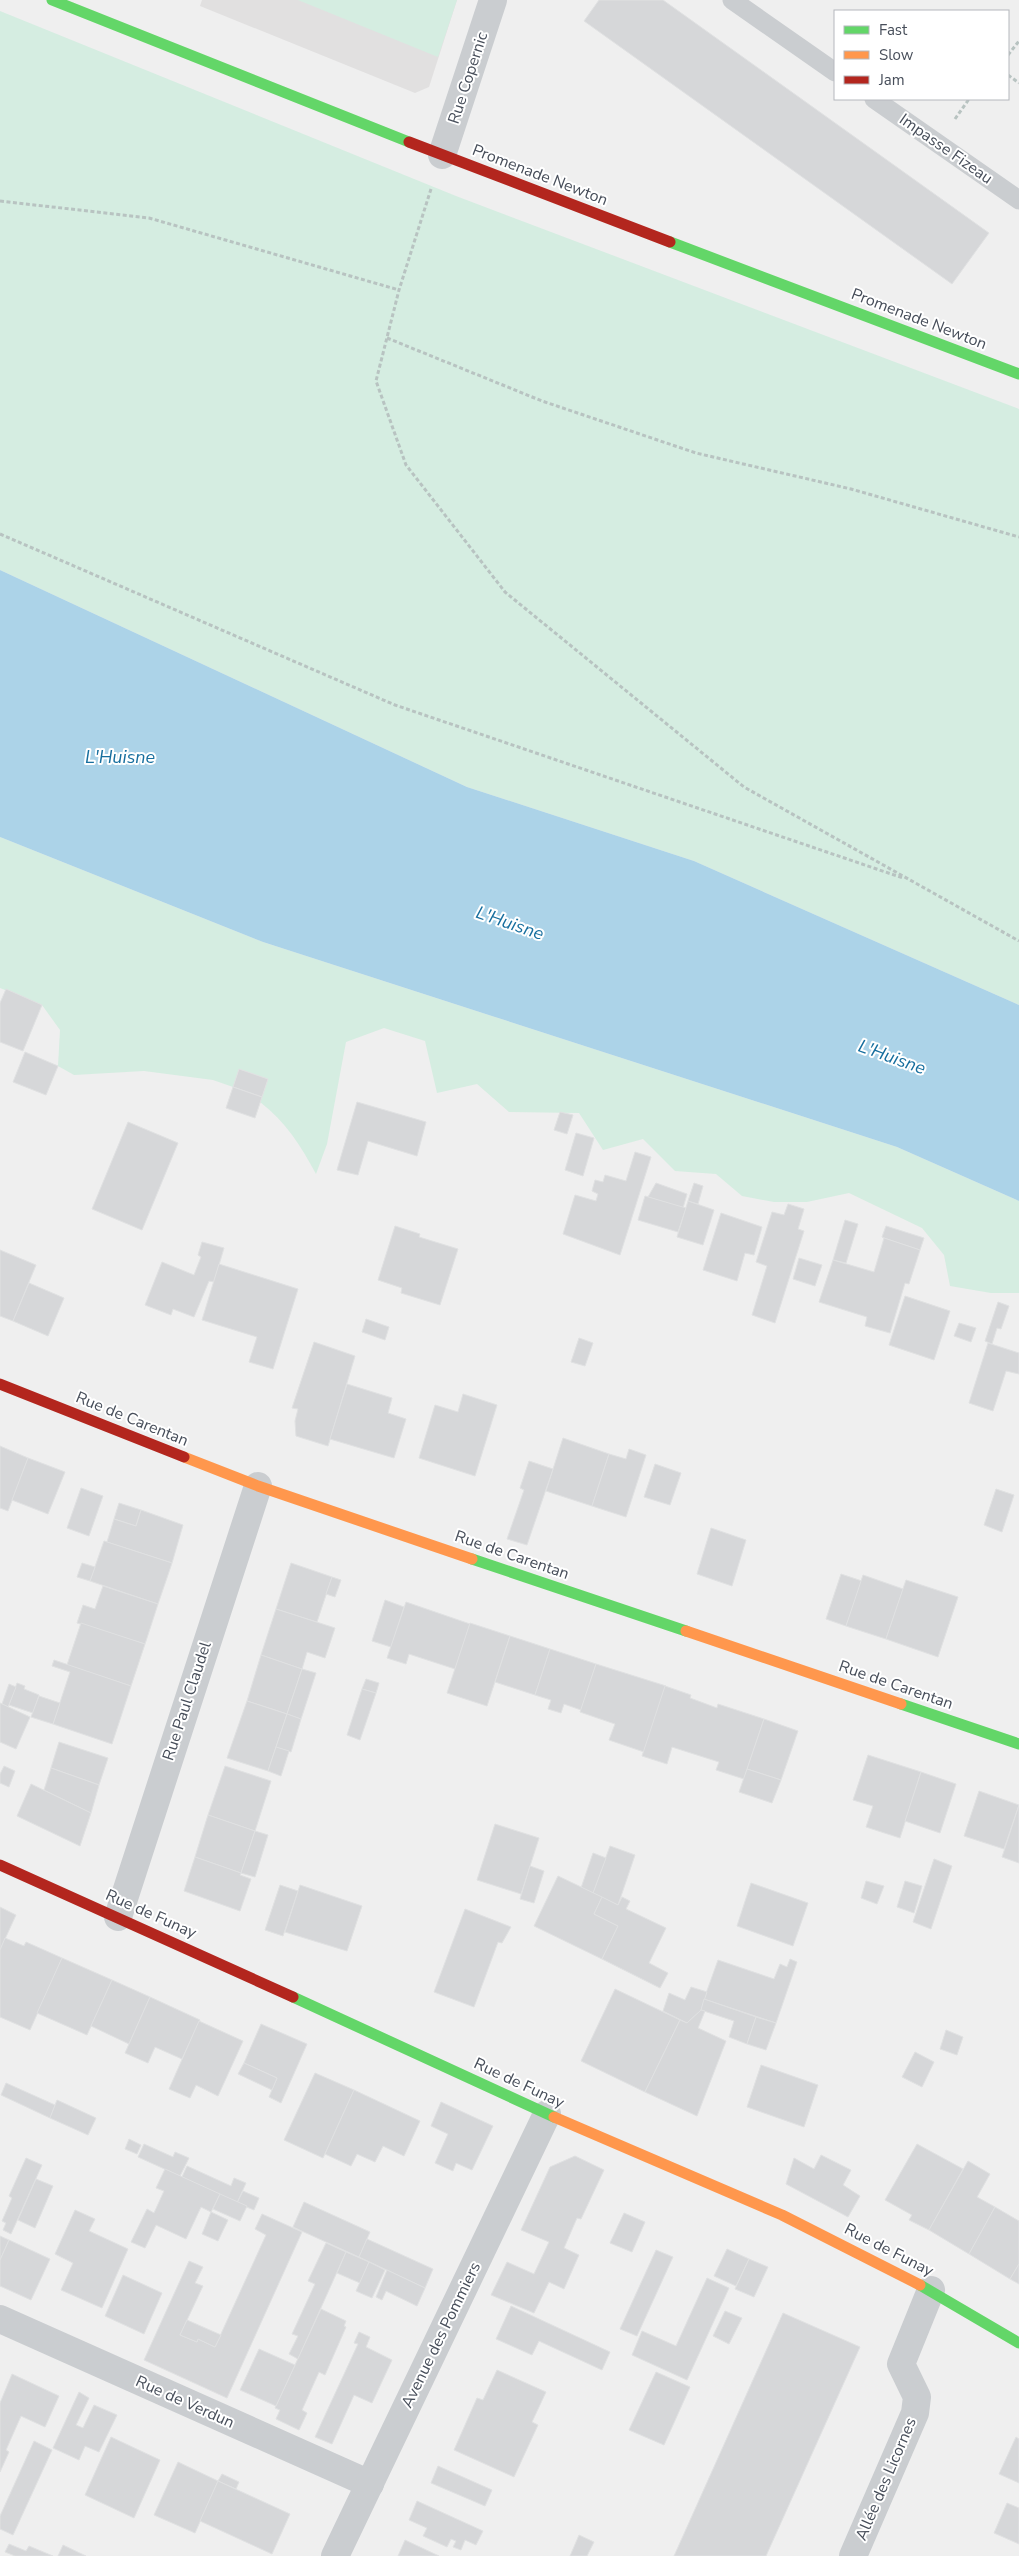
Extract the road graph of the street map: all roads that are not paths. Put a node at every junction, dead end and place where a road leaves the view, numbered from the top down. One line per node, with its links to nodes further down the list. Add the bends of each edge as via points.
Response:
1 (52, 0): 6 (street, Promenade Newton)
2 (493, 0): 6 (street, Rue Copernic)
3 (732, 0): 4 (lane)
4 (834, 71)
5 (875, 100): 7 (lane, Impasse Fizeau)
6 (442, 155): 8 (street, Promenade Newton)
7 (1019, 200)
8 (1019, 374)
9 (0, 1384): 10 (street, Rue de Carentan)
10 (258, 1486): 11 (street, Rue de Carentan); 13 (street, Rue Paul Claudel)
11 (1019, 1744)
12 (0, 1865): 13 (street, Rue de Funay)
13 (118, 1917): 14 (street, Rue de Funay)
14 (546, 2114): 15 (street, Rue de Funay, via 782,2215); 18 (street, Avenue des Pommiers)
15 (931, 2290): 17 (street, Rue de Funay); 20 (street, Allée des Licornes, via 901,2364 917,2397 915,2413)
16 (0, 2320): 18 (street, Rue de Verdun)
17 (1019, 2343)
18 (370, 2484): 19 (street, Avenue des Pommiers)
19 (336, 2556)
20 (853, 2556)

